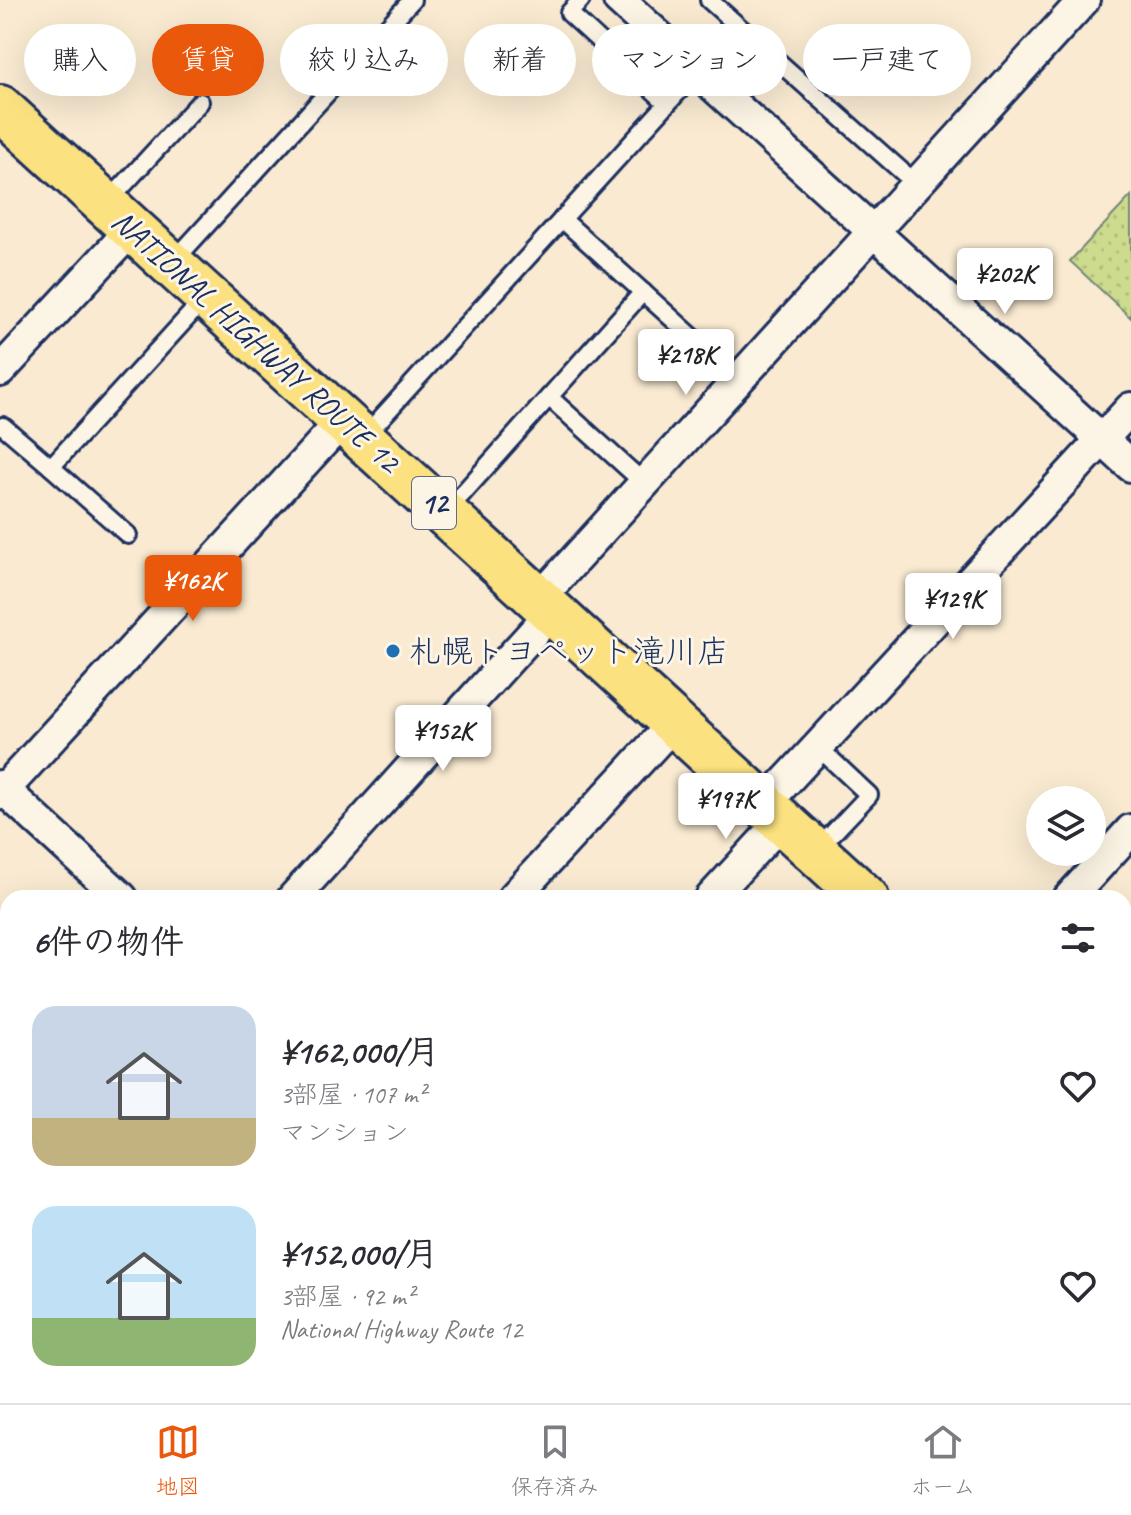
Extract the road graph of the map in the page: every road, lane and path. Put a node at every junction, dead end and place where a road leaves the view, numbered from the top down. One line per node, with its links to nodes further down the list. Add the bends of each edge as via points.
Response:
1 (412, 0): 16 (lane)
2 (581, 0): 10 (lane, via 569,13)
3 (619, 0): 6 (street)
4 (709, 0): 12 (lane)
5 (1084, 0): 12 (street)
6 (645, 24)
7 (674, 96): 10 (lane)
8 (724, 96): 15 (street)
9 (200, 102): 13 (lane)
10 (667, 103): 14 (lane)
11 (0, 108): 13 (highway, NATIONAL HIGHWAY ROUTE 12 / 12)
12 (916, 184): 15 (street)
13 (119, 216): 16 (highway, NATIONAL HIGHWAY ROUTE 12 / 12); 19 (street)
14 (562, 219): 17 (lane); 24 (lane)
15 (872, 231): 20 (street); 25 (street)
16 (171, 264): 18 (highway, NATIONAL HIGHWAY ROUTE 12 / 12)
17 (643, 292): 20 (lane); 21 (lane)
18 (207, 296): 24 (highway, NATIONAL HIGHWAY ROUTE 12 / 12); 27 (lane)
19 (0, 371)
20 (739, 379): 28 (street)
21 (549, 397): 28 (lane); 29 (lane)
22 (1131, 408): 25 (street)
23 (3, 426): 27 (lane)
24 (353, 429): 29 (highway, NATIONAL HIGHWAY ROUTE 12 / 12); 34 (street)
25 (1102, 440): 26 (street); 33 (street)
26 (1131, 466)
27 (51, 467): 30 (lane)
28 (644, 483): 31 (street)
29 (445, 513): 31 (highway, NATIONAL HIGHWAY ROUTE 12 / 12)
30 (128, 535)
31 (546, 606): 32 (highway, NATIONAL HIGHWAY ROUTE 12 / 12); 39 (street)
32 (674, 723): 35 (highway, NATIONAL HIGHWAY ROUTE 12 / 12); 40 (street)
33 (818, 747): 35 (street); 37 (lane, via 869,795)
34 (1, 790): 38 (street)
35 (773, 813): 37 (highway, NATIONAL HIGHWAY ROUTE 12 / 12); 41 (street)
36 (1131, 830): 43 (street)
37 (815, 852): 42 (highway, NATIONAL HIGHWAY ROUTE 12 / 12)
38 (113, 890)
39 (300, 890)
40 (520, 890)
41 (717, 890)
42 (857, 890)
43 (1076, 890)

